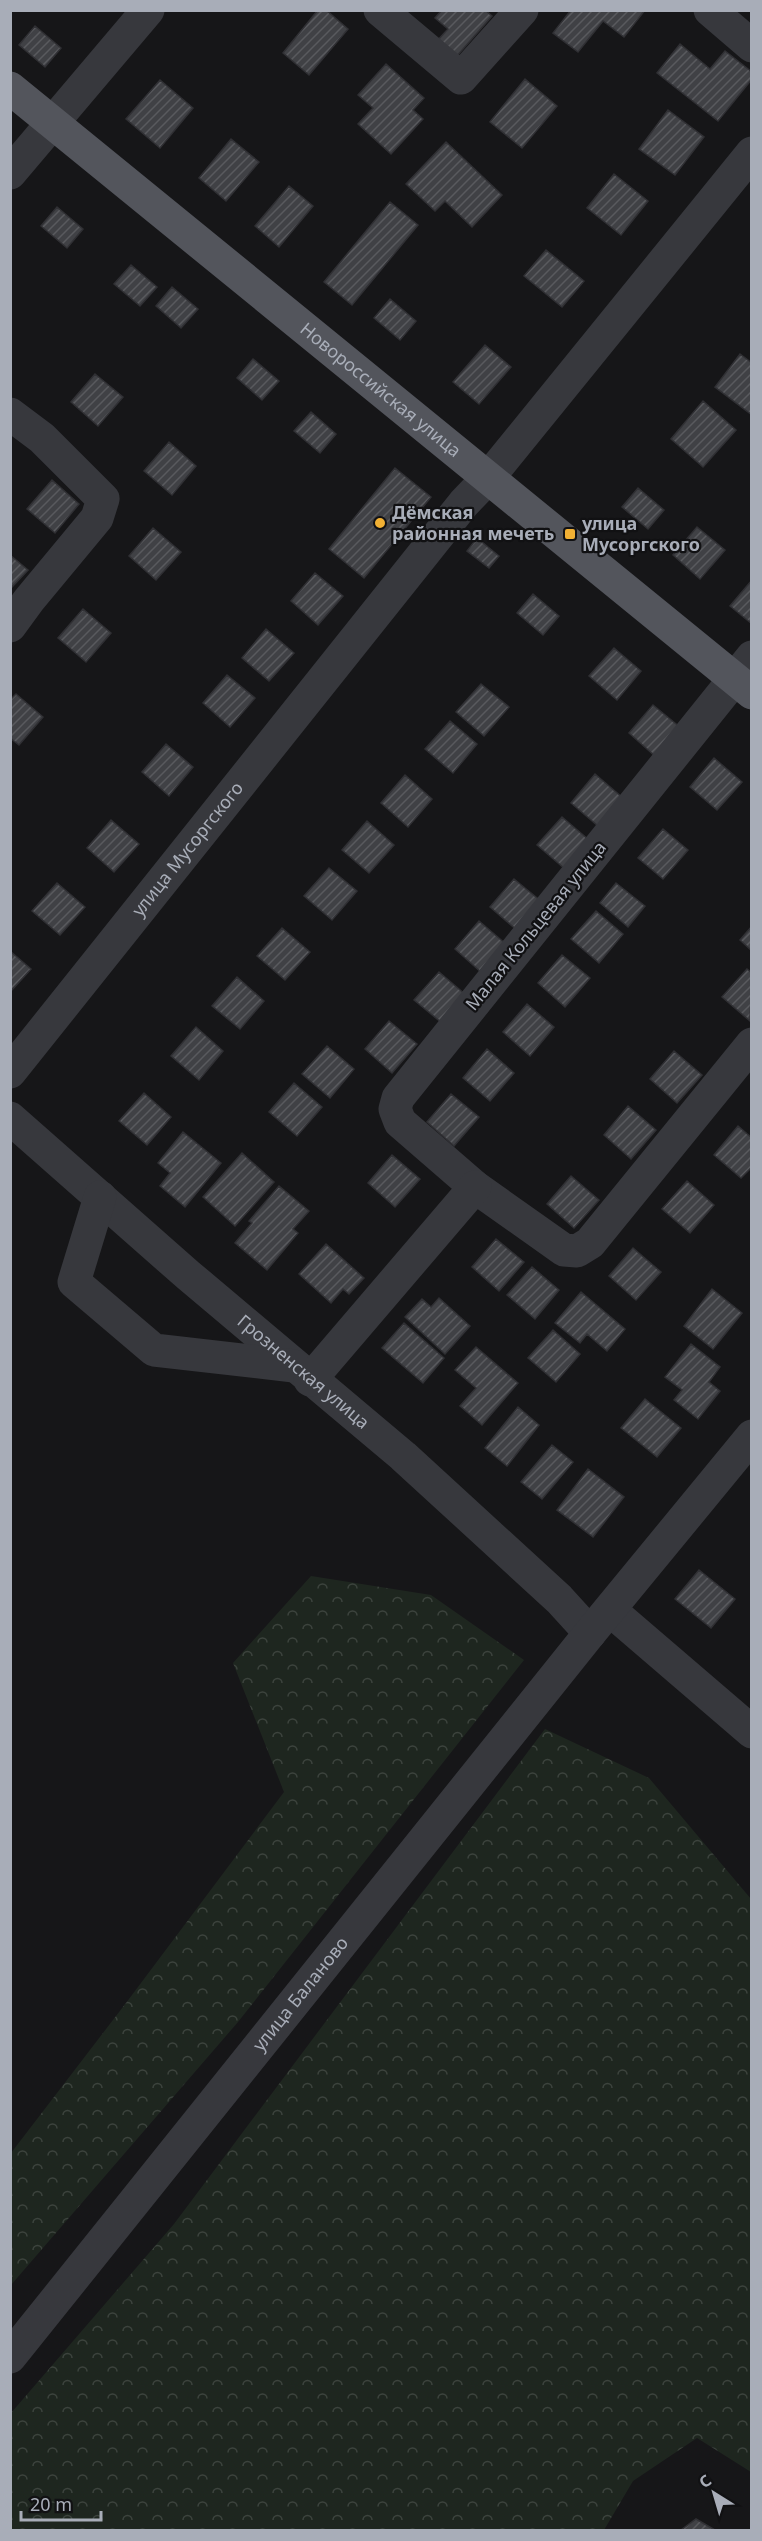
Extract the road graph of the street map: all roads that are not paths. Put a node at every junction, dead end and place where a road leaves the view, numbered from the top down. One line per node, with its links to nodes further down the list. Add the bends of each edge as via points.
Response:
1 (148, 10): 7 (street)
2 (380, 10): 3 (street, via 461,78)
3 (522, 10)
4 (710, 10): 5 (street)
5 (752, 46)
6 (10, 88): 7 (main road, Новороссийская улица)
7 (54, 123): 9 (street); 11 (main road, Новороссийская улица)
8 (752, 153): 11 (street, улица Мусоргского)
9 (10, 173)
10 (10, 414): 12 (street, via 42,438 103,499 97,518)
11 (489, 477): 13 (main road, Новороссийская улица); 15 (street, улица Мусоргского, via 464,503)
12 (10, 626)
13 (746, 676): 17 (street, Малая Кольцевая улица, via 398,1098 395,1109 400,1122)
14 (752, 1044): 17 (street, Малая Кольцевая улица, via 590,1243 577,1251 564,1250)
15 (10, 1072)
16 (10, 1118): 18 (street, Грозненская улица)
17 (476, 1187): 19 (street)
18 (100, 1197): 19 (street, Грозненская улица); 19 (street, via 74,1282 154,1350)
19 (302, 1373): 21 (street, Грозненская улица, via 403,1456 559,1599)
20 (752, 1436): 21 (street, улица Баланово)
21 (600, 1621): 22 (street, Грозненская улица); 23 (street, улица Баланово)
22 (752, 1732)
23 (10, 2356)

